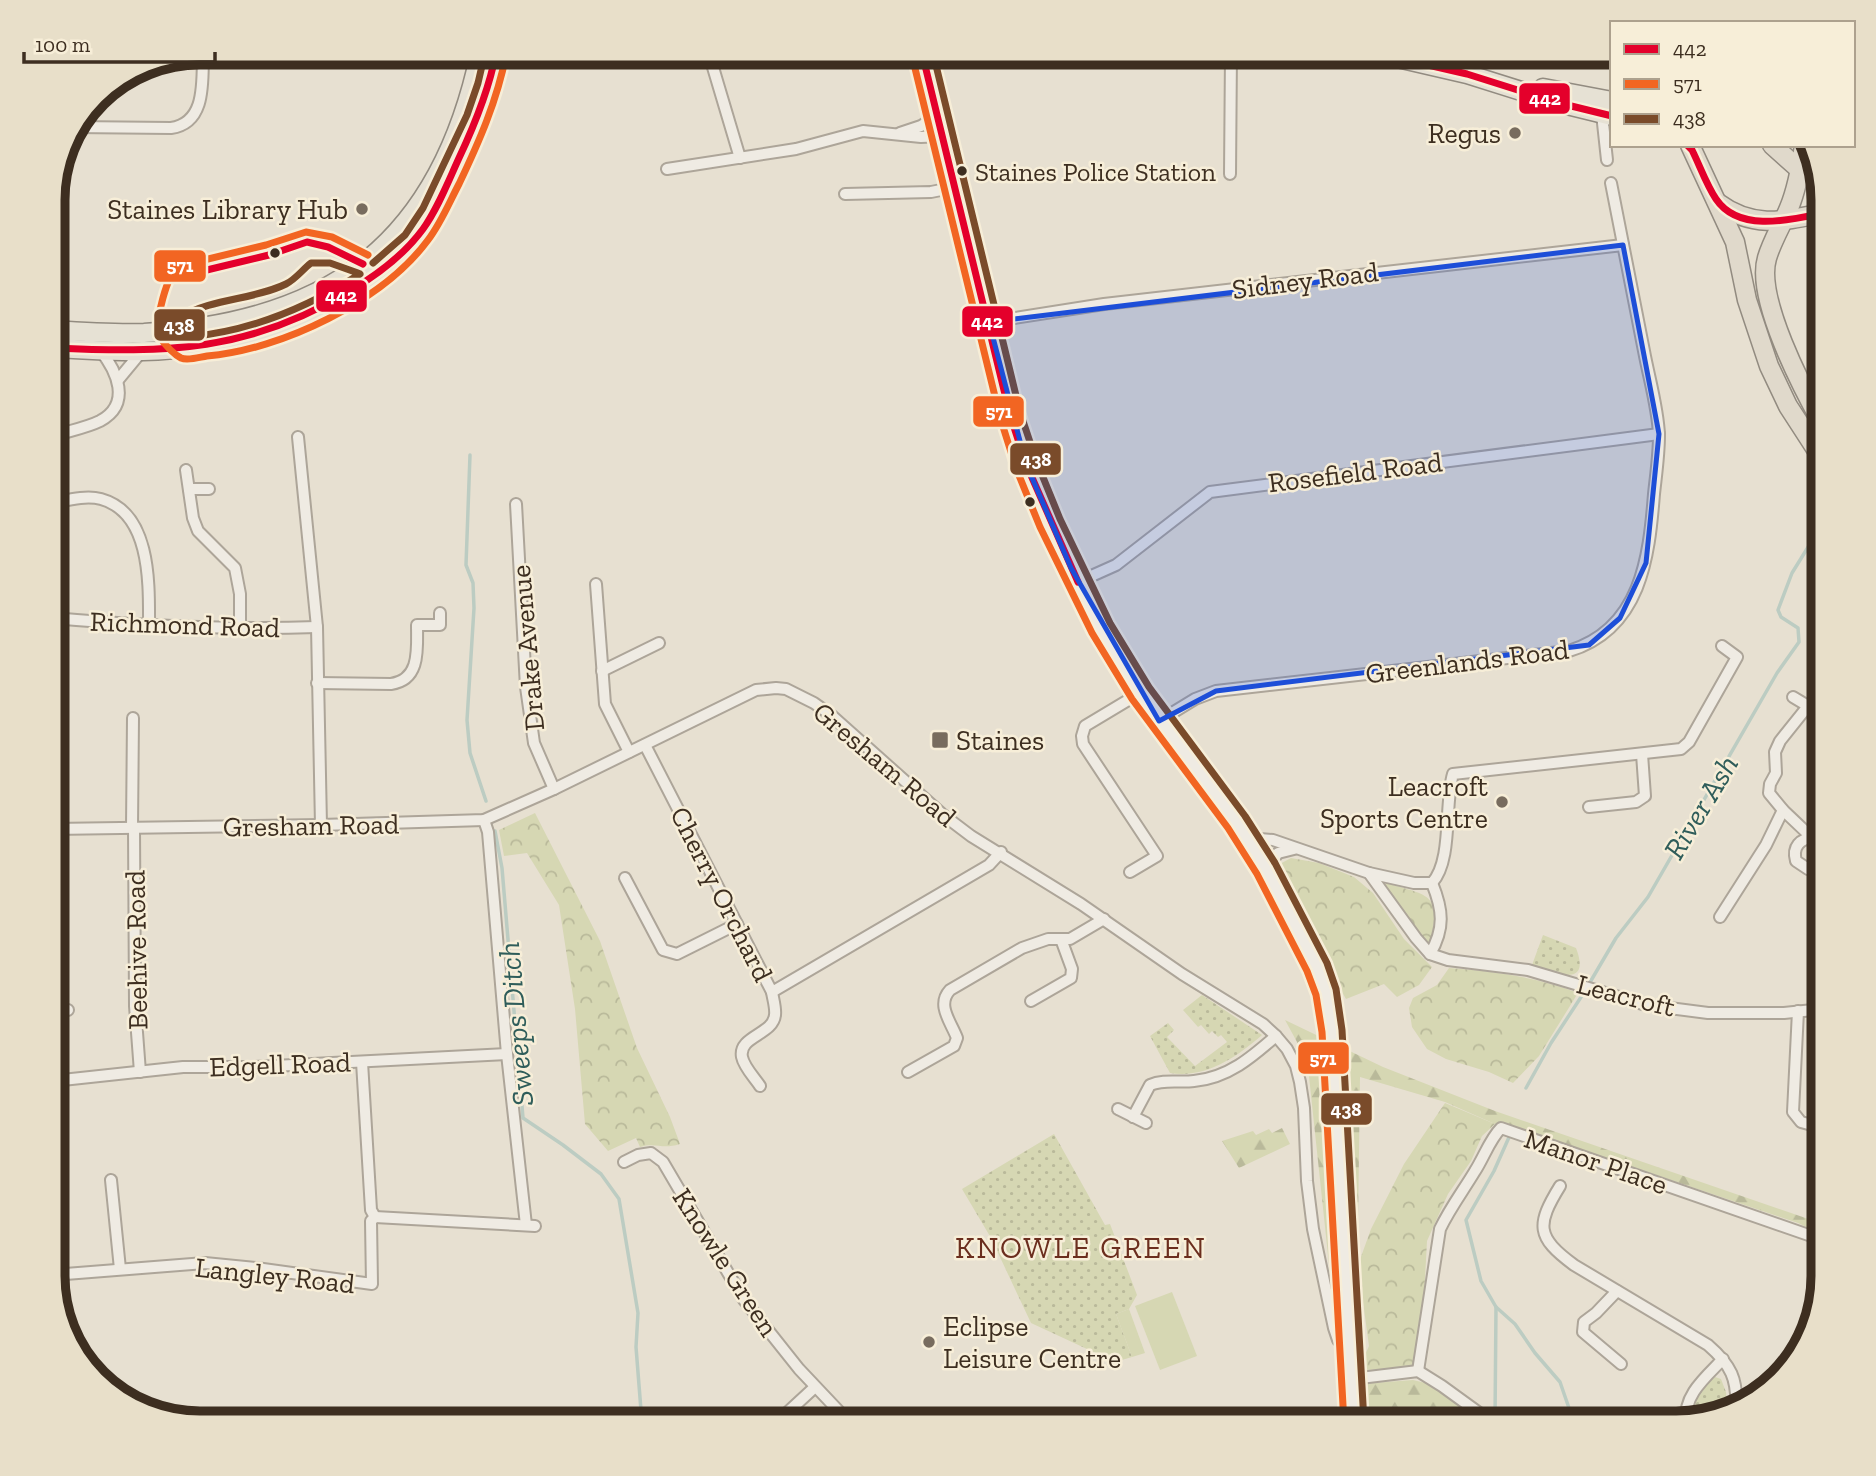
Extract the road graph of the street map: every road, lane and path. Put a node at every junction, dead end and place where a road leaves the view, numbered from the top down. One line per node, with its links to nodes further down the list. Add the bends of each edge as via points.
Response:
1 (202, 65): 10 (street, via 200,105 185,123 171,128)
2 (477, 65): 30 (main road, via 447,157 398,234 363,264 274,311 220,324 141,333)
3 (492, 65): 33 (main road, via 476,120 435,208 413,242 379,273 314,312 275,329 197,348)
4 (712, 65): 16 (street)
5 (926, 65): 9 (street)
6 (1231, 65): 20 (street)
7 (1426, 65): 8 (main road, via 1488,81 1549,89)
8 (1609, 110): 17 (street)
9 (937, 116): 11 (street); 12 (street)
10 (86, 127)
11 (894, 135): 12 (street); 16 (street, via 863,131)
12 (942, 136): 23 (street)
13 (1690, 147): 25 (highway)
14 (1777, 147): 19 (highway)
15 (1804, 157): 19 (highway)
16 (740, 158): 18 (street)
17 (1607, 160)
18 (667, 169)
19 (1800, 170): 21 (highway); 27 (highway)
20 (1230, 174)
21 (1809, 176)
22 (1611, 183): 28 (street, Greenlands Road)
23 (956, 187): 24 (street); 29 (street)
24 (845, 194)
25 (1718, 203): 27 (highway, via 1750,220); 39 (highway, via 1735,242 1747,300 1769,366)
26 (1811, 215): 27 (highway)
27 (1784, 220): 35 (highway, via 1767,256 1766,286 1782,341)
28 (1623, 245): 29 (street, Sidney Road, via 1115,303); 37 (street, Greenlands Road)
29 (989, 323): 45 (street, via 1026,464)
30 (65, 330)
31 (65, 348): 32 (main road)
32 (99, 349): 33 (main road); 34 (street)
33 (142, 351): 34 (street)
34 (118, 380): 36 (street, via 120,395 111,412 100,421)
35 (1811, 401)
36 (65, 432)
37 (1659, 435): 45 (street, Rosefield Road, via 1210,492 1116,565); 61 (street, Greenlands Road, via 1646,563 1620,618 1589,645 1216,691)
38 (298, 437): 50 (street, Richmond Road)
39 (1811, 440)
40 (186, 470): 41 (street)
41 (189, 489): 42 (street); 51 (street, via 198,531 235,568)
42 (209, 489)
43 (65, 501): 49 (street, via 102,499 129,519 146,558)
44 (516, 504): 65 (street, Drake Avenue, via 526,687 534,743)
45 (1078, 582): 56 (street)
46 (596, 584): 54 (street)
47 (440, 613): 55 (street, via 440,625 417,625 416,662 401,682)
48 (65, 619): 49 (street, Richmond Road)
49 (149, 627): 51 (street, Richmond Road)
50 (317, 627): 51 (street, Richmond Road); 55 (street, Richmond Road)
51 (240, 629)
52 (659, 643): 54 (street)
53 (1721, 646): 64 (street, via 1737,657 1689,743 1681,749)
54 (602, 671): 63 (street, via 605,704)
55 (317, 683): 69 (street, Richmond Road)
56 (1140, 693): 61 (street); 79 (street, via 1085,726 1082,736 1157,856)
57 (1793, 696): 58 (street)
58 (1808, 706): 59 (street); 67 (street, via 1775,752 1776,773 1769,793)
59 (1811, 708)
60 (133, 718): 70 (street, Beehive Road)
61 (1159, 721): 73 (street)
62 (645, 745): 63 (street, Gresham Road); 76 (street, Gresham Road, via 756,690 786,689 831,715 943,814); 85 (street, Cherry Orchard)
63 (629, 752): 65 (street, Gresham Road)
64 (1642, 754): 66 (street, via 1645,796 1636,802); 82 (street, via 1453,774 1439,876)
65 (554, 789): 68 (street, Gresham Road)
66 (1589, 807)
67 (1783, 810): 72 (street); 83 (street)
68 (484, 820): 69 (street, Gresham Road); 95 (street)
69 (321, 825): 70 (street, Gresham Road)
70 (133, 828): 71 (street, Gresham Road); 97 (street, Beehive Road)
71 (65, 829)
72 (1811, 835)
73 (1248, 838): 75 (street); 78 (street)
74 (1811, 838): 77 (street, via 1795,850 1796,861)
75 (1297, 848): 78 (street, via 1278,853); 80 (street)
76 (1001, 852): 84 (street, Gresham Road); 88 (street, Cherry Orchard, via 989,865)
77 (1811, 868)
78 (1266, 869): 113 (street, via 1326,992)
79 (1130, 872)
80 (1369, 873): 82 (street); 87 (street)
81 (625, 878): 85 (street, via 663,950 677,954)
82 (1432, 883): 87 (street, via 1442,915 1439,938)
83 (1720, 917)
84 (1104, 919): 86 (street, via 1070,939); 94 (street, Gresham Road)
85 (737, 923): 88 (street, Cherry Orchard)
86 (1061, 939): 89 (street, via 1071,978); 98 (street, via 1021,948 950,990 943,1005 957,1038 954,1046)
87 (1430, 954): 93 (street, Leacroft, via 1528,970 1646,1005 1708,1013)
88 (772, 992): 100 (street, via 775,1020 741,1052)
89 (1031, 1001)
90 (65, 1010): 91 (street)
91 (68, 1010)
92 (1811, 1010): 93 (street, Leacroft)
93 (1798, 1011): 104 (street, via 1793,1112 1801,1122)
94 (1276, 1036): 102 (street, via 1245,1064 1215,1077 1150,1085); 113 (street, Gresham Road, via 1296,1066 1300,1082 1313,1229 1334,1328)
95 (508, 1054): 96 (street, Edgell Road); 108 (street, via 530,1225)
96 (362, 1062): 97 (street, Edgell Road); 108 (street)
97 (140, 1072): 99 (street, Edgell Road)
98 (908, 1072)
99 (65, 1080)
100 (760, 1086)
101 (1118, 1109): 102 (street)
102 (1133, 1117): 103 (street)
103 (1146, 1123)
104 (1811, 1125)
105 (624, 1162): 118 (street, Knowle Green, via 651,1153 663,1162 744,1300)
106 (111, 1180): 110 (street)
107 (1560, 1186): 112 (street, via 1543,1218 1547,1241 1574,1265)
108 (375, 1217): 110 (street, Langley Road, via 371,1221 372,1284 205,1263)
109 (1811, 1236): 116 (street, Manor Place, via 1502,1128 1440,1229)
110 (120, 1269): 111 (street, Langley Road)
111 (65, 1274)
112 (1617, 1291): 114 (street, via 1708,1345); 115 (street, via 1584,1322 1583,1332)
113 (1349, 1348): 117 (street)
114 (1723, 1359): 119 (street, via 1736,1383); 120 (street, via 1703,1380)
115 (1621, 1364)
116 (1418, 1371): 117 (street); 124 (street)
117 (1352, 1378): 123 (street)
118 (815, 1387): 121 (street); 122 (street, Knowle Green)
119 (1736, 1397)
120 (1686, 1410)
121 (789, 1411)
122 (838, 1411)
123 (1353, 1411)
124 (1476, 1411)

